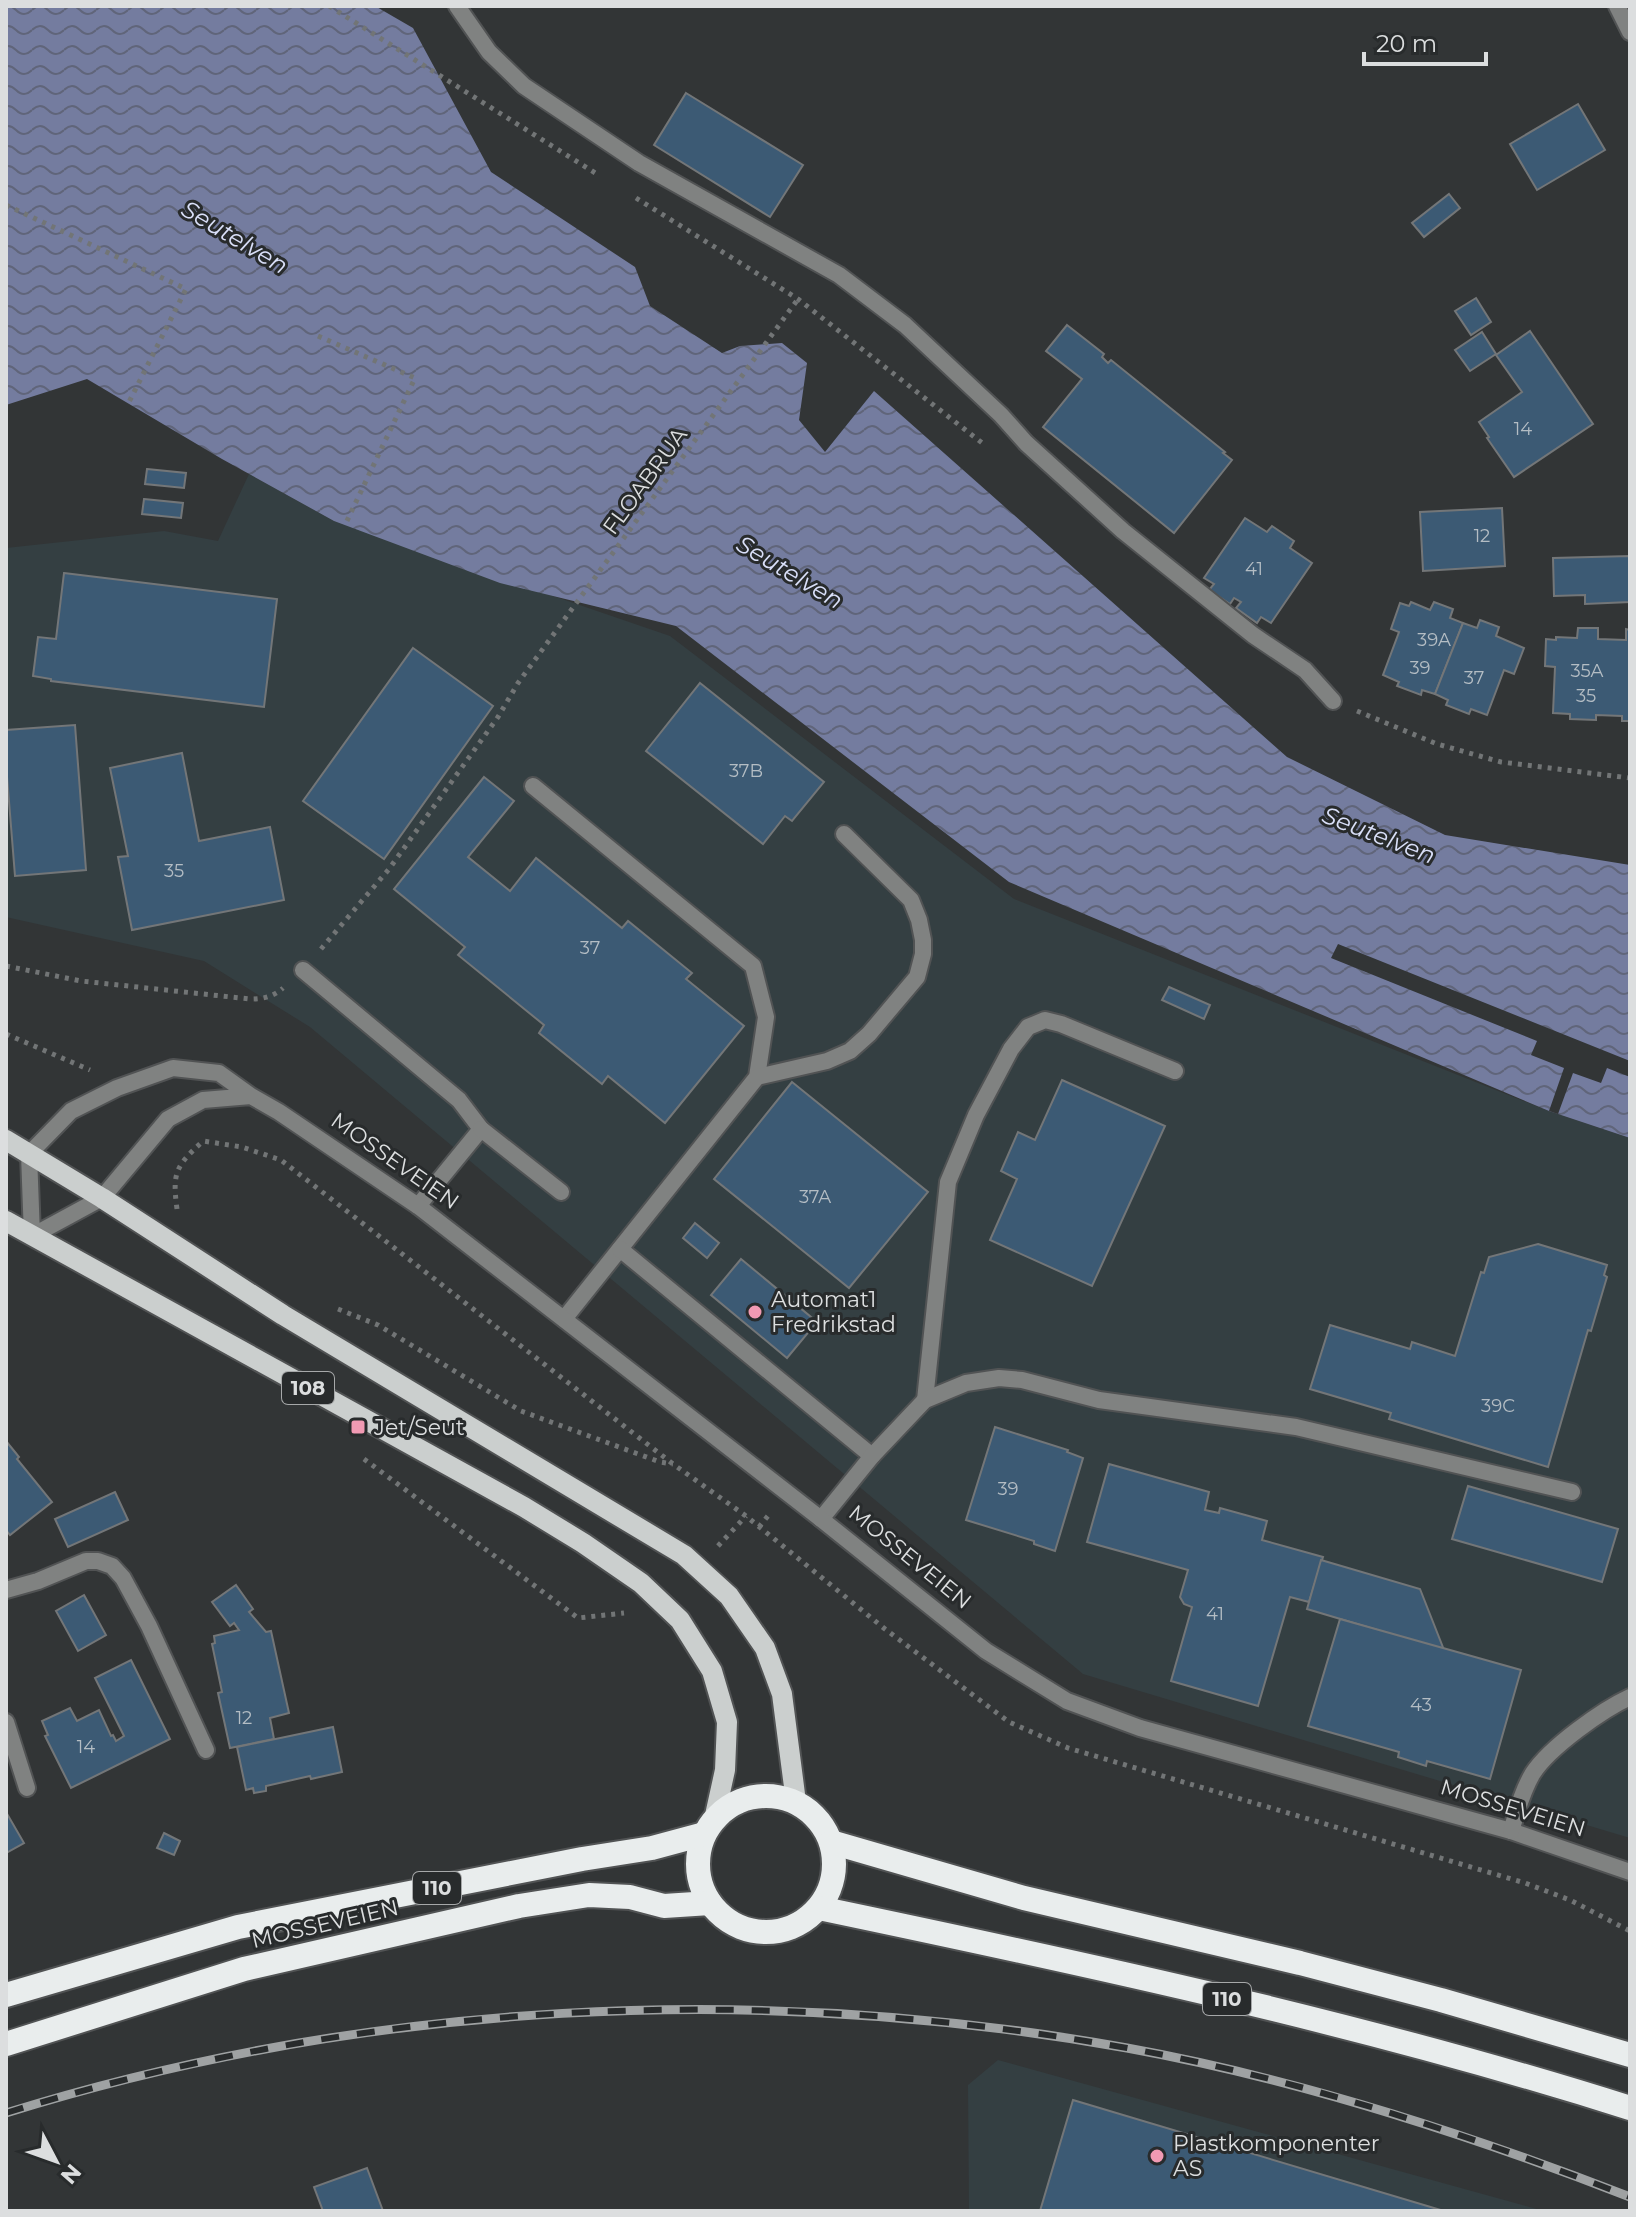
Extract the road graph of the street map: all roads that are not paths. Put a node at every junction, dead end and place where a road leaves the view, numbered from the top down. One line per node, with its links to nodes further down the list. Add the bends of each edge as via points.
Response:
1 (457, 6): 4 (street, via 489,52 524,86 639,163 839,275 905,325 1123,531 1305,670)
2 (1617, 6): 3 (street)
3 (1630, 32)
4 (1333, 701)
5 (533, 786): 9 (street, via 753,966 766,1017)
6 (844, 834): 9 (street, via 911,900 923,940 917,977 850,1051)
7 (303, 970): 11 (street, via 459,1100)
8 (1175, 1071): 21 (street, via 1045,1020 1028,1027 1011,1049 948,1182)
9 (757, 1077): 19 (street)
10 (251, 1096): 13 (street, MOSSEVEIEN, via 219,1073 173,1068 71,1111); 15 (street, via 203,1100 168,1119); 16 (street, MOSSEVEIEN)
11 (481, 1129): 14 (street); 16 (street)
12 (6, 1140): 13 (main road, 108)
13 (29, 1154): 15 (main road, 108); 18 (street)
14 (561, 1192)
15 (102, 1198): 18 (street); 30 (main road, 108, via 283,1315 684,1555 729,1596 765,1648 782,1694)
16 (418, 1206): 20 (street, MOSSEVEIEN)
17 (6, 1221): 18 (main road, 108)
18 (32, 1236): 31 (main road, 108, via 524,1507 641,1583 680,1620 712,1671 727,1722 725,1770)
19 (620, 1249): 20 (street); 22 (street)
20 (564, 1319): 24 (street, MOSSEVEIEN)
21 (925, 1400): 22 (street); 23 (street, via 966,1383 1022,1380 1099,1400 1296,1427)
22 (872, 1456): 24 (street)
23 (1572, 1492)
24 (821, 1519): 32 (street, MOSSEVEIEN, via 986,1651 1067,1701 1140,1728)
25 (6, 1590): 28 (street, via 86,1561 112,1566 149,1626)
26 (1630, 1697): 32 (street, via 1560,1744 1544,1761 1528,1785)
27 (6, 1722): 29 (street)
28 (206, 1750)
29 (27, 1788)
30 (796, 1802): 31 (highway, 110, via 779,1797 744,1799); 33 (highway, via 823,1825)
31 (709, 1827): 35 (highway, via 698,1870); 37 (highway, MOSSEVEIEN / 110, via 652,1848 238,1927)
32 (1511, 1831): 34 (street, MOSSEVEIEN)
33 (831, 1842): 36 (highway, via 834,1877); 39 (highway, 110, via 1024,1898 1441,2000)
34 (1630, 1872)
35 (710, 1903): 36 (highway, via 737,1926 763,1932 790,1929); 38 (highway, MOSSEVEIEN / 110, via 664,1906 589,1895 519,1906 244,1969)
36 (819, 1908): 40 (highway, 110, via 1303,2017)
37 (6, 1995)
38 (6, 2044)
39 (1630, 2055)
40 (1630, 2108)

